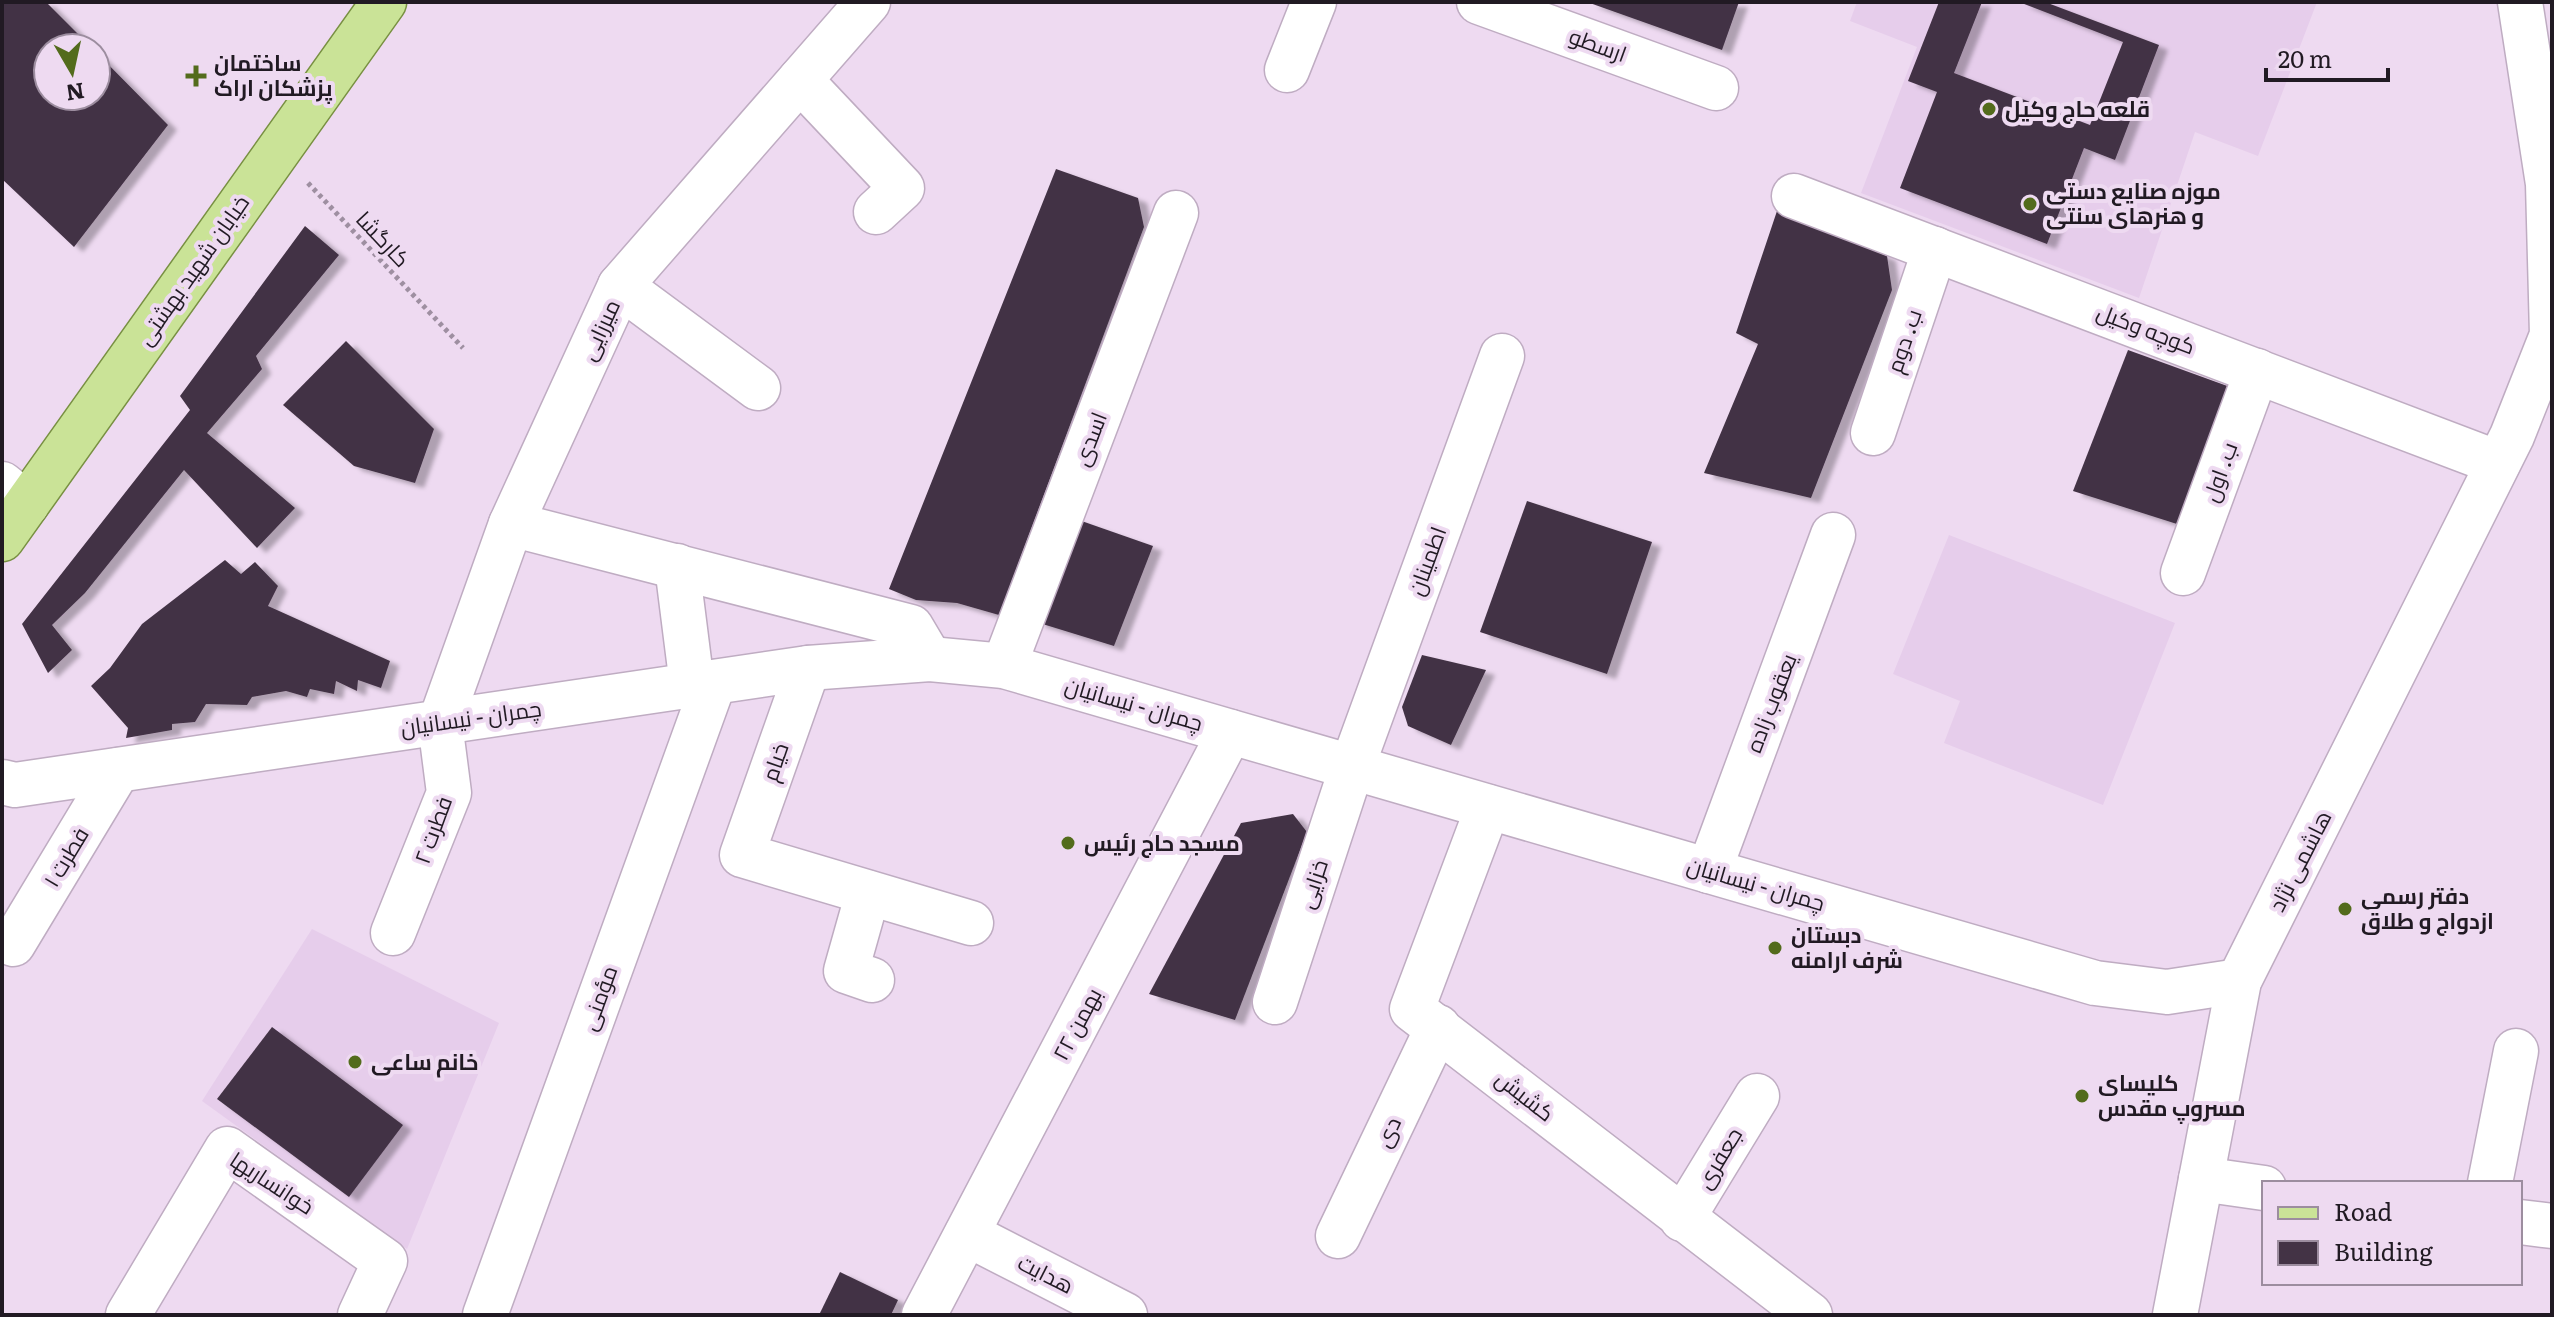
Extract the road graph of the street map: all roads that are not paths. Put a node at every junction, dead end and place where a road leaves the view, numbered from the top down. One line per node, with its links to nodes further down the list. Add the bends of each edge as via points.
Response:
1 (384, 2): 20 (main road, خیابان شهید بهشتی, via 276,154)
2 (868, 2): 7 (street, میرزایی)
3 (1314, 2): 6 (street)
4 (1479, 2): 8 (street, ارسطو)
5 (2520, 2): 19 (street, هاشمی نژاد, via 2548,184 2552,335)
6 (1287, 70)
7 (800, 80): 10 (street, via 902,188); 13 (street, میرزایی)
8 (1716, 88)
9 (1794, 196): 12 (street, کوچه وکیل)
10 (876, 212)
11 (1176, 213): 27 (street, اسدی, via 1049,565)
12 (1935, 249): 15 (street, کوچه وکیل); 18 (street, ب. دوم)
13 (620, 286): 16 (street); 21 (street, میرزایی)
14 (1502, 356): 32 (street, اطمینان)
15 (2257, 371): 19 (street, کوچه وکیل); 25 (street, ب. اول)
16 (758, 388)
17 (2552, 420): 19 (street)
18 (1873, 433)
19 (2505, 450): 42 (street, هاشمی نژاد)
20 (14, 494): 23 (main road, خیابان شهید بهشتی)
21 (511, 524): 24 (street); 30 (street, میرزایی)
22 (1833, 535): 36 (street, یعقوب زاده)
23 (2, 539)
24 (677, 566): 26 (street, via 911,627); 29 (street)
25 (2183, 573)
26 (930, 659): 27 (street, چمران - نیسانیان); 28 (street, چمران - نیسانیان)
27 (1004, 666): 31 (street, چمران - نیسانیان)
28 (808, 668): 29 (street, چمران - نیسانیان); 37 (street, خیام, via 742,855)
29 (703, 684): 30 (street, چمران - نیسانیان); 58 (street, مؤمنی)
30 (440, 723): 33 (street, چمران - نیسانیان); 39 (street, فطرت ۲, via 449,793)
31 (1230, 732): 32 (street, چمران - نیسانیان); 53 (street, ۲۲ بهمن)
32 (1352, 767): 35 (street, چمران - نیسانیان); 43 (street, خزایی)
33 (118, 770): 34 (street, چمران - نیسانیان, via 15,785); 40 (street, فطرت ۱)
34 (2, 782)
35 (1488, 807): 36 (street, چمران - نیسانیان); 44 (street, کشیش, via 1412,1009)
36 (1709, 871): 42 (street, چمران - نیسانیان, via 2095,983 2167,992)
37 (868, 893): 38 (street); 41 (street, via 846,971)
38 (971, 923)
39 (393, 933)
40 (13, 944)
41 (872, 980)
42 (2239, 981): 47 (street, هاشمی نژاد)
43 (1275, 1002)
44 (1438, 1027): 50 (street, کشیش); 54 (street, دی)
45 (2516, 1051): 48 (street)
46 (1757, 1096): 50 (street, جعفری)
47 (2201, 1179): 49 (street); 61 (street, هاشمی نژاد)
48 (2490, 1181)
49 (2262, 1188)
50 (1682, 1219): 55 (street, کشیش)
51 (2522, 1222): 52 (street)
52 (2552, 1226)
53 (967, 1234): 59 (street, ۲۲ بهمن); 60 (street, هدایت)
54 (1338, 1236)
55 (1798, 1311)
56 (128, 1315): 57 (street, خوانساریها, via 227,1149 385,1261)
57 (360, 1315)
58 (485, 1315)
59 (924, 1315)
60 (1125, 1315)
61 (2175, 1315)

